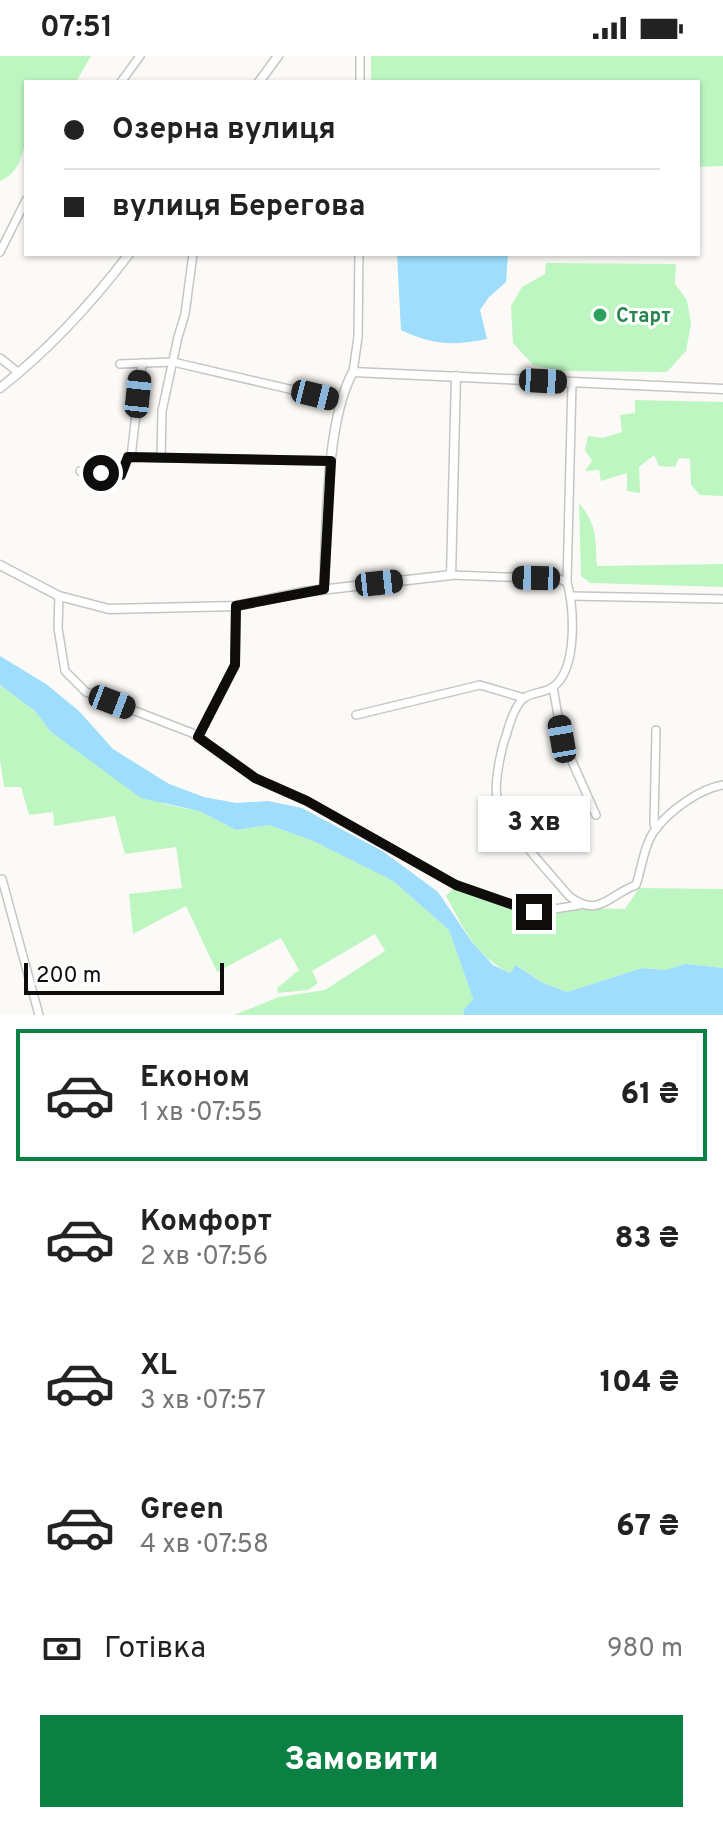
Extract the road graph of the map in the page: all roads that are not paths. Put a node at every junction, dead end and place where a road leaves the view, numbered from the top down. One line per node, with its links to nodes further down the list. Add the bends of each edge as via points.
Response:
1 (140, 56): 4 (street)
2 (278, 56): 5 (street)
3 (360, 56): 6 (street)
4 (122, 80)
5 (260, 80)
6 (360, 80)
7 (24, 204): 8 (street)
8 (0, 252)
9 (127, 256): 17 (street, via 96,297)
10 (193, 256): 13 (street)
11 (359, 256): 16 (street)
12 (0, 358): 17 (street)
13 (173, 362): 14 (street); 22 (street); 24 (street, via 162,411)
14 (142, 363): 15 (street); 23 (street)
15 (120, 364)
16 (353, 372): 18 (street); 22 (street)
17 (19, 373): 20 (street)
18 (456, 376): 19 (street); 28 (street)
19 (572, 383): 21 (street); 29 (street)
20 (0, 388)
21 (723, 389)
22 (341, 401): 25 (street)
23 (131, 457): 24 (street); 26 (street, via 121,475)
24 (161, 458): 25 (street)
25 (331, 461): 30 (street)
26 (80, 471)
27 (0, 565): 31 (street)
28 (451, 575): 29 (street); 30 (street)
29 (567, 582): 32 (street)
30 (324, 589): 34 (street)
31 (59, 596): 34 (street, via 109,609); 39 (street, via 65,671 86,692)
32 (571, 596): 33 (street); 35 (street, via 571,647 562,678)
33 (723, 599)
34 (236, 606): 39 (street, via 235,665)
35 (553, 687): 36 (street); 41 (street, via 562,739)
36 (524, 698): 37 (street, via 480,685); 44 (street, via 503,744 496,795 536,857)
37 (356, 715)
38 (656, 730): 42 (street)
39 (198, 737): 44 (street, via 255,778 307,801 456,885 534,912)
40 (723, 785): 42 (street, via 709,787)
41 (596, 815)
42 (656, 829): 44 (street, via 636,885 597,907)
43 (2, 879): 45 (street)
44 (580, 905)
45 (39, 1015)

